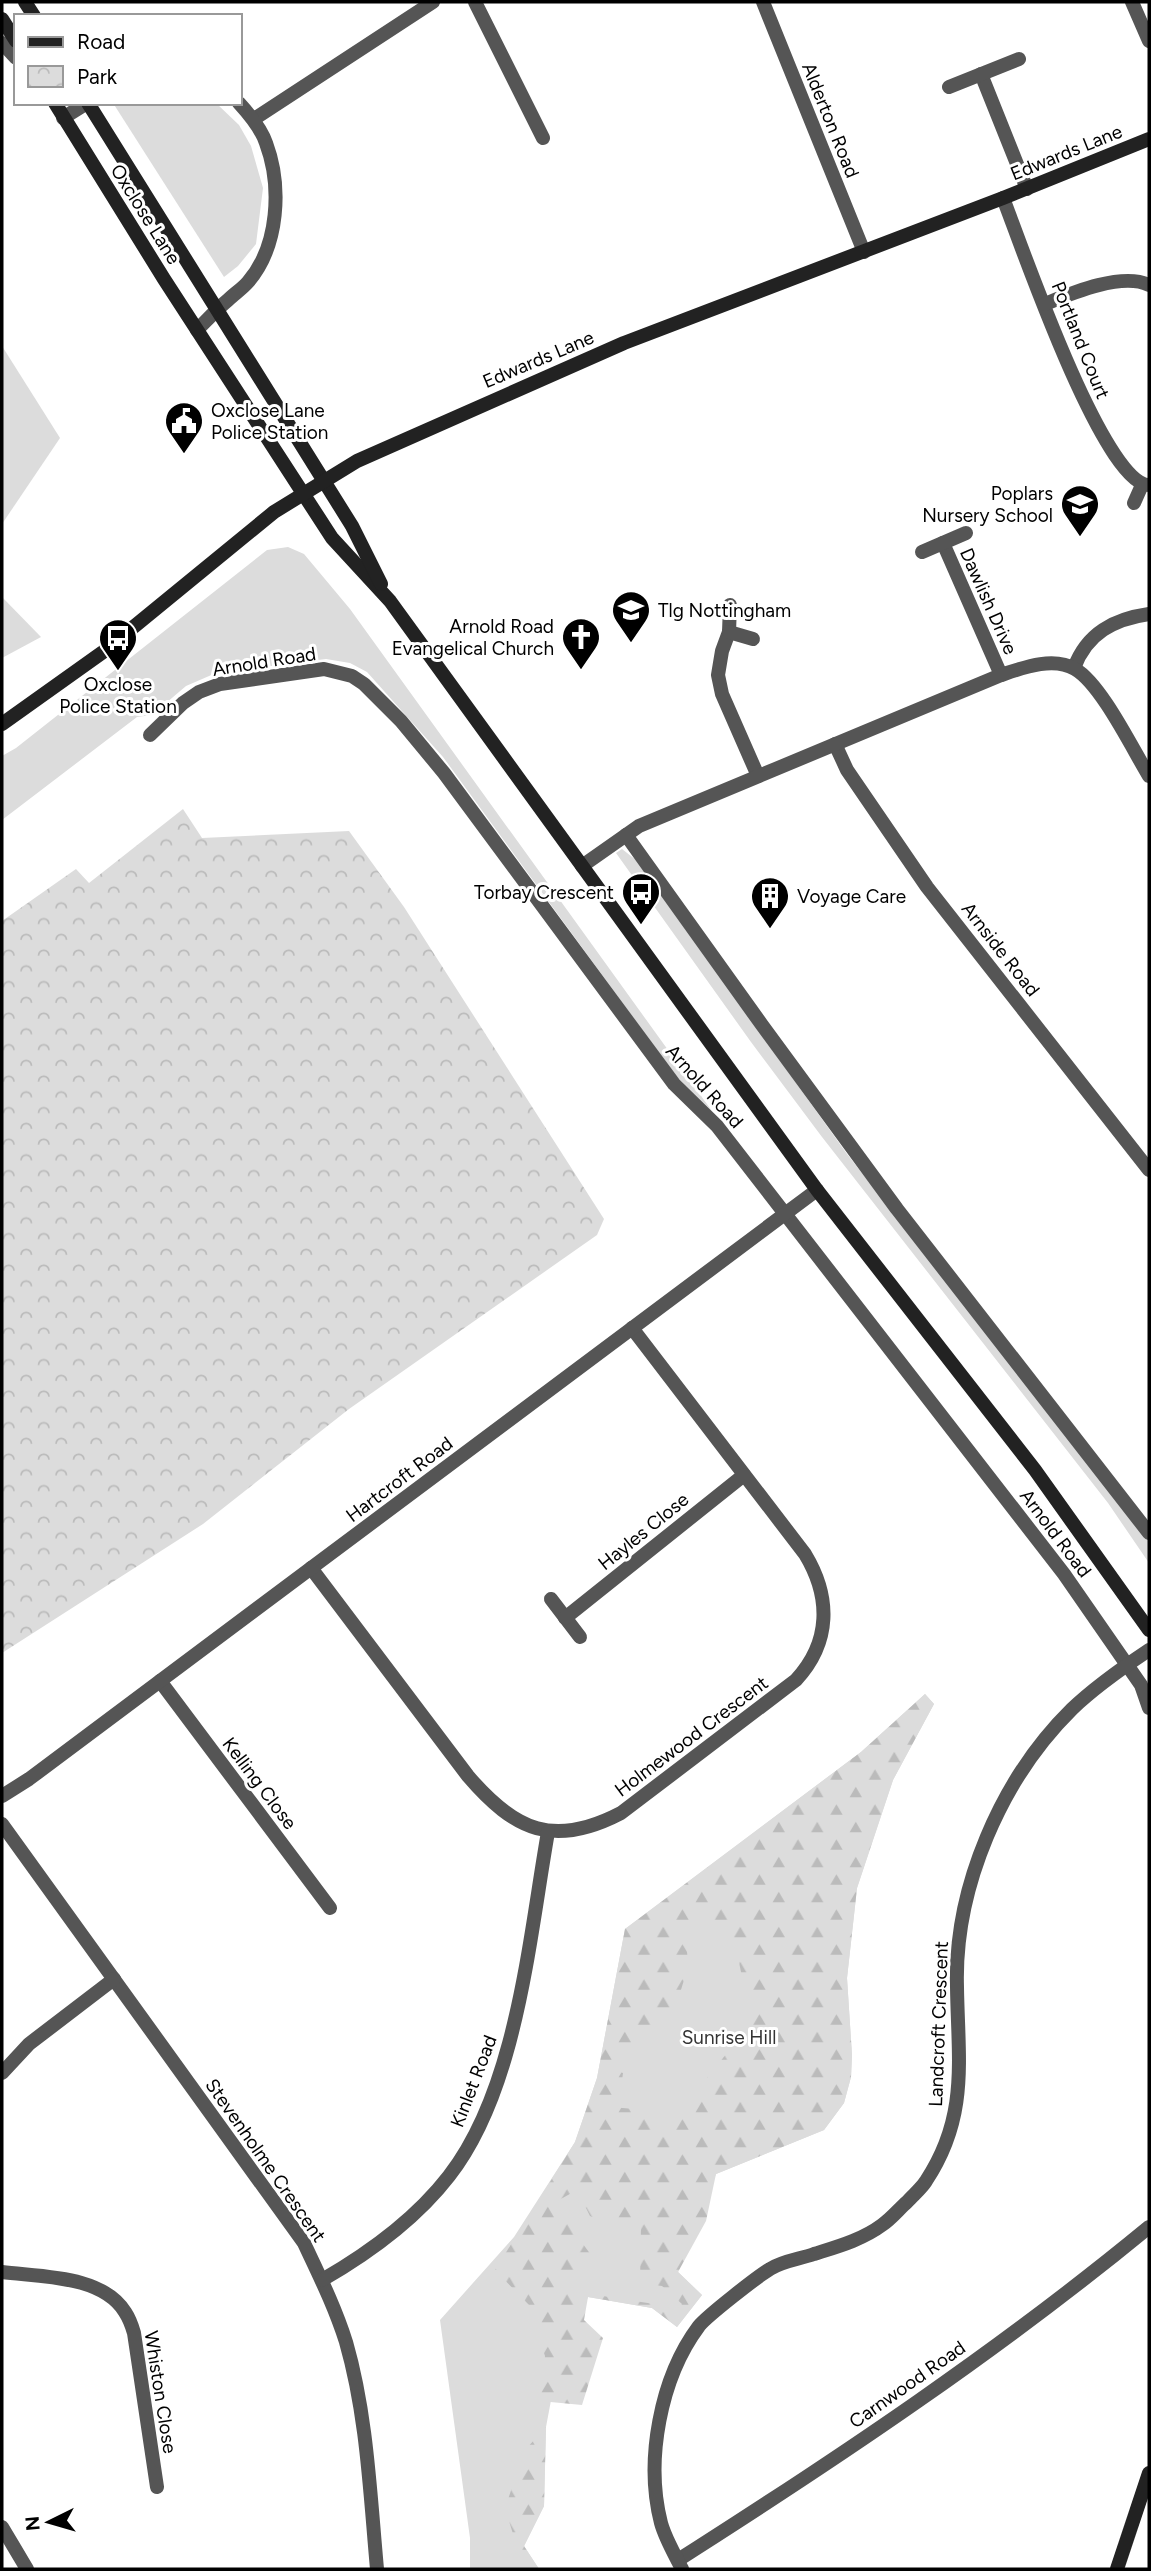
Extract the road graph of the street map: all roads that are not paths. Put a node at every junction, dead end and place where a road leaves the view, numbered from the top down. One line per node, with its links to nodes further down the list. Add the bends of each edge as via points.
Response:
1 (433, 2): 18 (street)
2 (475, 2): 19 (street)
3 (763, 2): 23 (street, Alderton Road)
4 (1132, 2): 7 (street)
5 (2, 19): 6 (main road)
6 (14, 38)
7 (1149, 41)
8 (2, 43): 9 (street)
9 (14, 56)
10 (1019, 59): 11 (street)
11 (981, 74): 12 (street); 21 (street)
12 (949, 87)
13 (56, 105): 17 (main road, Oxclose Lane)
14 (85, 105): 17 (street, Oxclose Lane)
15 (89, 105): 26 (main road, Oxclose Lane)
16 (241, 105): 18 (street)
17 (64, 118): 27 (main road, Oxclose Lane)
18 (254, 119): 26 (street, via 273,168 274,220 266,252 248,282)
19 (543, 138)
20 (1149, 139): 21 (main road, Edwards Lane)
21 (1027, 188): 22 (main road, Edwards Lane)
22 (1003, 198): 23 (main road, Edwards Lane); 25 (street, Portland Court)
23 (864, 252): 28 (main road, Edwards Lane, via 624,343 357,461)
24 (1149, 285): 25 (street, via 1139,280 1085,288)
25 (1045, 304): 29 (street, Portland Court, via 1090,412 1124,469)
26 (217, 310): 27 (street); 28 (main road, Oxclose Lane)
27 (197, 330): 30 (main road, Oxclose Lane)
28 (324, 482): 30 (main road, Edwards Lane); 35 (main road, Arnold Road)
29 (1145, 485): 31 (street, Portland Court)
30 (304, 494): 35 (main road, Arnold Road, via 332,538); 42 (main road, Edwards Lane, via 274,513 103,652)
31 (1134, 503)
32 (966, 533): 33 (street, Dawlish Drive)
33 (943, 543): 34 (street, Dawlish Drive); 41 (street, Dawlish Drive)
34 (922, 552)
35 (390, 601): 48 (main road, Arnold Road)
36 (730, 605): 38 (street)
37 (1149, 614): 40 (street, via 1101,628)
38 (729, 632): 39 (street); 45 (street, via 718,675)
39 (753, 639)
40 (1074, 668): 41 (street, via 1031,665); 46 (street, via 1096,689)
41 (1001, 675): 44 (street)
42 (2, 724)
43 (150, 735): 51 (street, Arnold Road, via 183,702 220,684 324,669 364,684 444,773 674,1084 718,1126)
44 (835, 744): 45 (street); 49 (street, Arnside Road, via 847,770 927,887)
45 (758, 776): 47 (street)
46 (1149, 776)
47 (626, 835): 48 (street); 54 (street, via 897,1209)
48 (582, 866): 50 (main road, Arnold Road)
49 (1149, 1170)
50 (817, 1190): 51 (street, Hartcroft Road); 58 (main road, Arnold Road, via 1035,1470)
51 (786, 1213): 52 (street, Hartcroft Road); 61 (street, Arnold Road, via 1047,1552)
52 (632, 1328): 53 (street, Holmewood Crescent); 55 (street, Hartcroft Road)
53 (744, 1475): 57 (street, Hayles Close); 66 (street, Holmewood Crescent, via 815,1570 824,1611 816,1652 796,1679 621,1813 586,1829)
54 (1149, 1533)
55 (311, 1568): 62 (street, Hartcroft Road); 66 (street, Holmewood Crescent, via 486,1797 524,1824)
56 (551, 1599): 57 (street)
57 (565, 1618): 59 (street)
58 (1149, 1630)
59 (580, 1637)
60 (1149, 1650): 61 (street, Landcroft Crescent)
61 (1127, 1665): 63 (street, Arnold Road); 76 (street, Landcroft Crescent, via 1080,1702 1042,1744 1004,1801 984,1846 969,1888 960,1935 956,1984 961,2061 956,2112 944,2150 925,2184 882,2226 845,2244 771,2268 700,2325 673,2372 654,2446 654,2486 661,2525)
62 (160, 1681): 64 (street, Hartcroft Road); 67 (street, Kelling Close)
63 (1149, 1708)
64 (2, 1796)
65 (2, 1824): 68 (street, Stevenholme Crescent)
66 (548, 1832): 72 (street, Kinlet Road, via 513,2029 502,2069 471,2141 426,2203 367,2254)
67 (330, 1908)
68 (114, 1979): 69 (street, via 29,2044); 72 (street, Stevenholme Crescent, via 278,2204)
69 (2, 2073)
70 (1149, 2227): 76 (street, Carnwood Road, via 967,2367)
71 (2, 2272): 74 (street, Whiston Close, via 93,2287 125,2311 134,2333)
72 (322, 2280): 78 (street, Stevenholme Crescent, via 346,2342 356,2386)
73 (1149, 2473): 79 (main road)
74 (157, 2487)
75 (2, 2527): 77 (street)
76 (680, 2564)
77 (27, 2569)
78 (377, 2569)
79 (1117, 2569)

